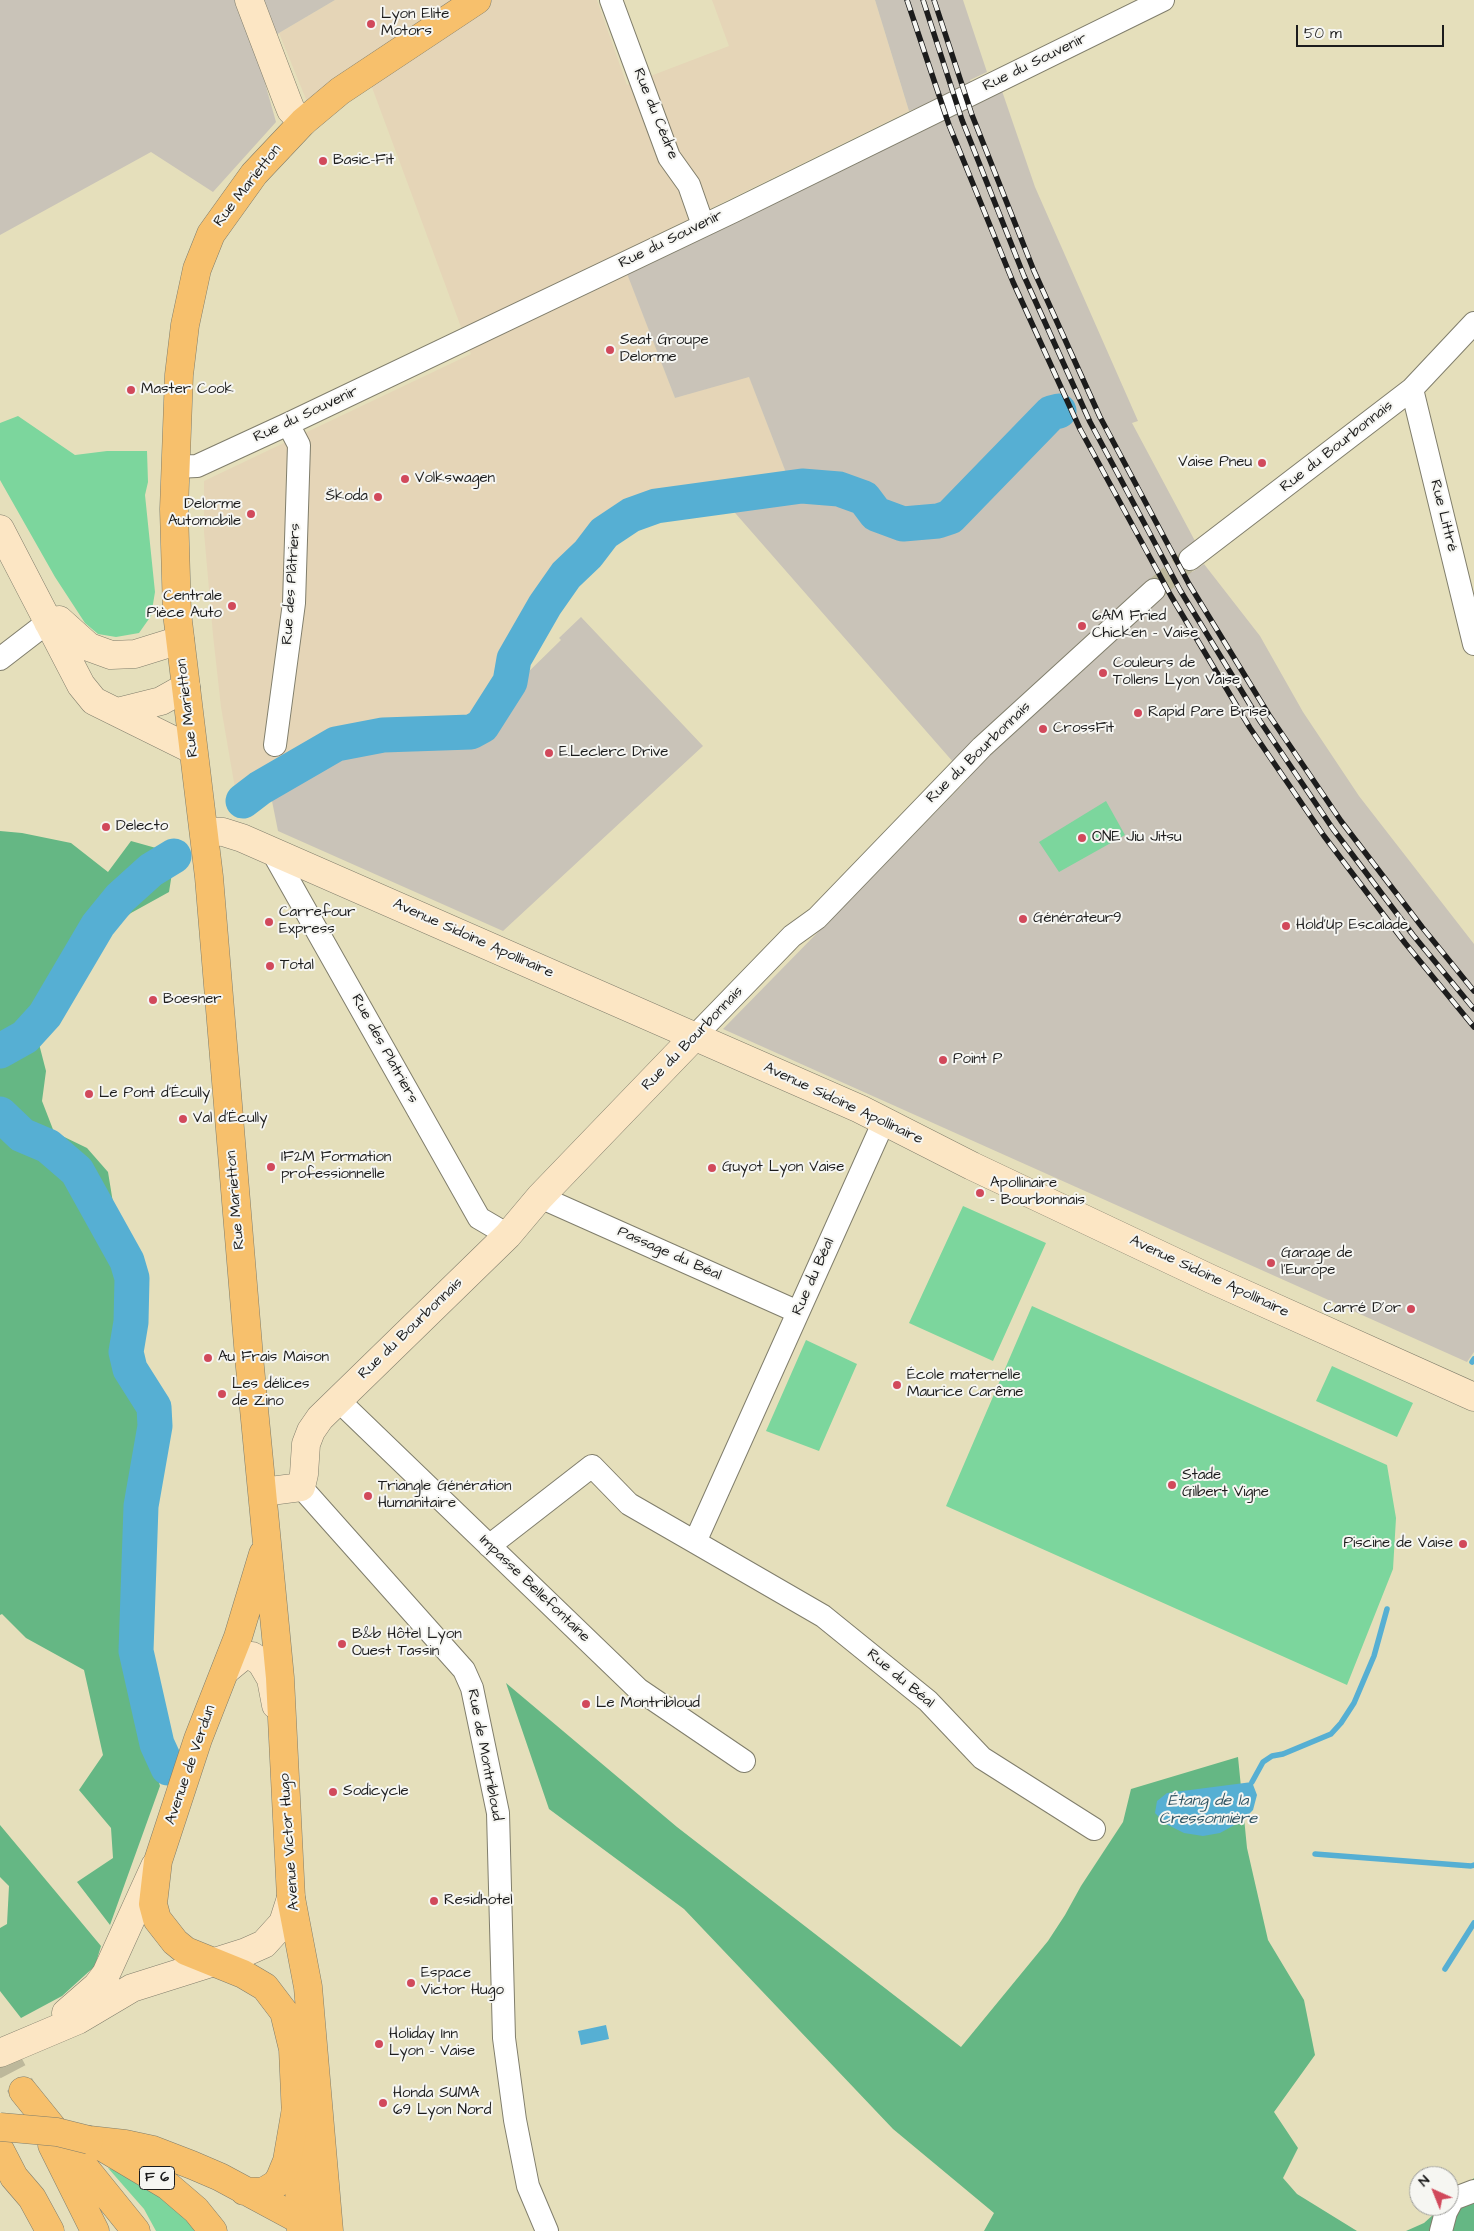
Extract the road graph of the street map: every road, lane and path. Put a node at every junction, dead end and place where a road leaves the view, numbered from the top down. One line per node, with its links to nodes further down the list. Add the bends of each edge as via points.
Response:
1 (249, 0): 5 (main road, via 289,105)
2 (477, 0): 5 (main road, Rue Marietton, via 340,91)
3 (611, 0): 6 (street, Rue du Cèdre, via 669,157 689,186)
4 (1163, 0): 6 (street, Rue du Souvenir)
5 (303, 122): 10 (main road, Rue Marietton, via 276,148 229,206 211,234 197,269 182,345)
6 (704, 225): 9 (street, Rue du Souvenir)
7 (1474, 323): 8 (street, Rue du Bourbonnais)
8 (1412, 389): 13 (street, Rue du Bourbonnais); 18 (street, Rue Littré)
9 (288, 424): 10 (street, Rue du Souvenir, via 197,466); 22 (street, Rue des Plâtriers, via 299,445 294,604)
10 (175, 467): 17 (main road, Rue Marietton, via 175,579)
11 (0, 518): 16 (main road, via 50,589)
12 (0, 529): 15 (main road)
13 (1190, 559)
14 (1154, 590): 26 (street, Rue du Bourbonnais, via 982,747 817,918 792,936)
15 (48, 622): 16 (main road, via 59,620); 19 (street); 21 (main road, via 81,686 94,701)
16 (75, 634): 17 (main road, via 89,647 111,655 135,654)
17 (180, 640): 20 (main road, Rue Marietton)
18 (1474, 644)
19 (0, 659)
20 (186, 687): 21 (main road, via 161,701); 23 (main road, Rue Marietton)
21 (117, 712): 23 (main road)
22 (275, 745)
23 (193, 750): 24 (main road, Rue Marietton)
24 (204, 831): 25 (main road, Avenue Sidoine Apollinaire, via 236,836); 34 (main road, Rue Marietton)
25 (272, 851): 26 (main road, Avenue Sidoine Apollinaire); 29 (street, Rue des Platriers, via 479,1218)
26 (695, 1036): 27 (main road, Avenue Sidoine Apollinaire); 28 (main road, Rue du Bourbonnais)
27 (884, 1121): 30 (street, Rue du Béal); 31 (main road, Avenue Sidoine Apollinaire, via 1210,1279)
28 (540, 1197): 29 (main road, Rue du Bourbonnais); 30 (street, Passage du Béal)
29 (508, 1235): 32 (main road, Rue du Bourbonnais)
30 (798, 1312): 36 (street, Rue du Béal)
31 (1474, 1397)
32 (338, 1400): 33 (main road, Rue du Bourbonnais, via 311,1431 306,1444); 37 (street, Impasse Bellefontaine)
33 (301, 1487): 34 (main road); 61 (street, Rue de Montribloud, via 464,1670 472,1688 498,1813 504,2038 515,2120 528,2186)
34 (262, 1492): 35 (main road, Rue Marietton)
35 (267, 1541): 38 (main road, Avenue de Verdun); 39 (main road, Avenue Victor Hugo)
36 (695, 1542): 37 (street, Rue du Béal, via 629,1504 592,1466); 41 (street, Rue du Béal, via 823,1616 928,1701 982,1758)
37 (489, 1546): 40 (street, Impasse Bellefontaine, via 638,1689)
38 (226, 1670): 39 (main road, via 243,1656 252,1656 261,1662 271,1679); 42 (main road, Avenue de Verdun, via 198,1739)
39 (283, 1746): 43 (main road, Avenue Victor Hugo)
40 (744, 1761)
41 (1094, 1829)
42 (158, 1861): 44 (main road, Avenue de Verdun, via 153,1904 157,1919 186,1951); 45 (main road, Avenue de Verdun, via 106,1974 79,2002)
43 (291, 1898): 44 (main road, Avenue de Verdun, via 283,1923 264,1944); 60 (main road, Avenue Victor Hugo, via 308,1987)
44 (210, 1962): 45 (main road, Avenue de Verdun, via 132,1988 78,2020); 47 (main road, Avenue de Verdun, via 243,1974 265,1987 284,2012 293,2048)
45 (31, 2040): 46 (main road, Avenue de Verdun)
46 (0, 2053)
47 (297, 2103): 53 (main road, via 287,2161 280,2178 263,2192); 54 (main road)
48 (0, 2127): 49 (main road, bridge, via 57,2132)
49 (90, 2140): 53 (main road, via 153,2150 220,2177); 59 (main road, F 6, via 168,2186 196,2210)
50 (0, 2150): 51 (main road)
51 (14, 2176): 55 (main road); 56 (main road, via 32,2198)
52 (1474, 2190): 62 (street, via 1453,2199)
53 (244, 2191): 54 (main road)
54 (303, 2227)
55 (32, 2231)
56 (50, 2231)
57 (95, 2231): 58 (main road, via 23,2091)
58 (136, 2231)
59 (213, 2231)
60 (329, 2231)
61 (547, 2231)
62 (1441, 2231)

